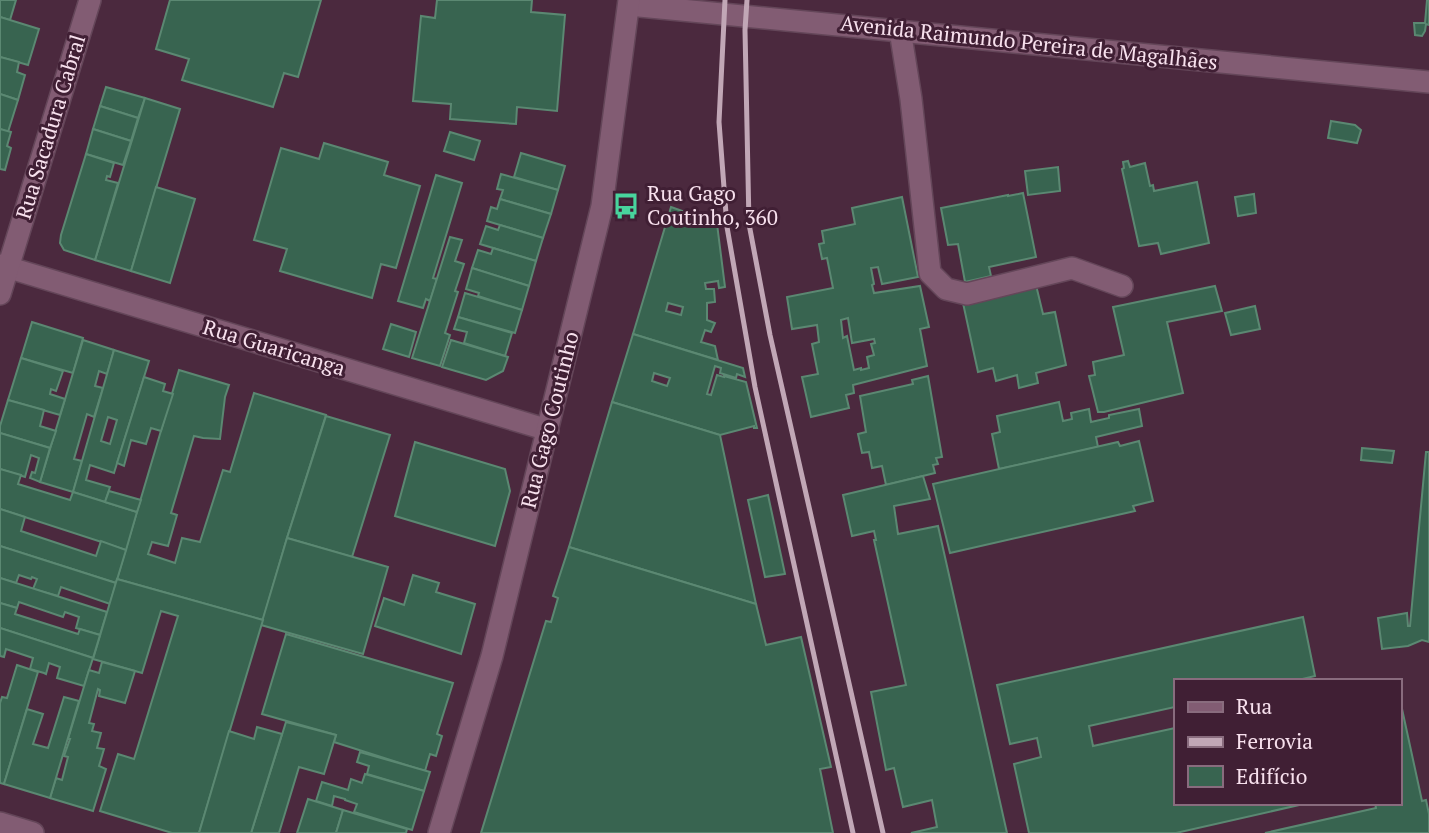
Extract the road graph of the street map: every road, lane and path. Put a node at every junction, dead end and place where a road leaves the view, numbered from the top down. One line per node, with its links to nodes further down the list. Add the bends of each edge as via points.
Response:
1 (90, 0): 5 (street, Rua Sacadura Cabral)
2 (629, 2): 3 (street, Avenida Raimundo Pereira de Magalhães); 8 (street, Rua Gago Coutinho, via 602,206)
3 (900, 30): 4 (street, Avenida Raimundo Pereira de Magalhães); 6 (street, via 930,273 946,289 967,294 1072,268)
4 (1429, 82)
5 (4, 267): 7 (street, Rua Sacadura Cabral); 8 (street, Rua Guaricanga)
6 (1122, 286)
7 (0, 294)
8 (548, 430): 11 (street, Rua Gago Coutinho, via 492,656)
9 (0, 823): 10 (street)
10 (33, 833)
11 (439, 833)

